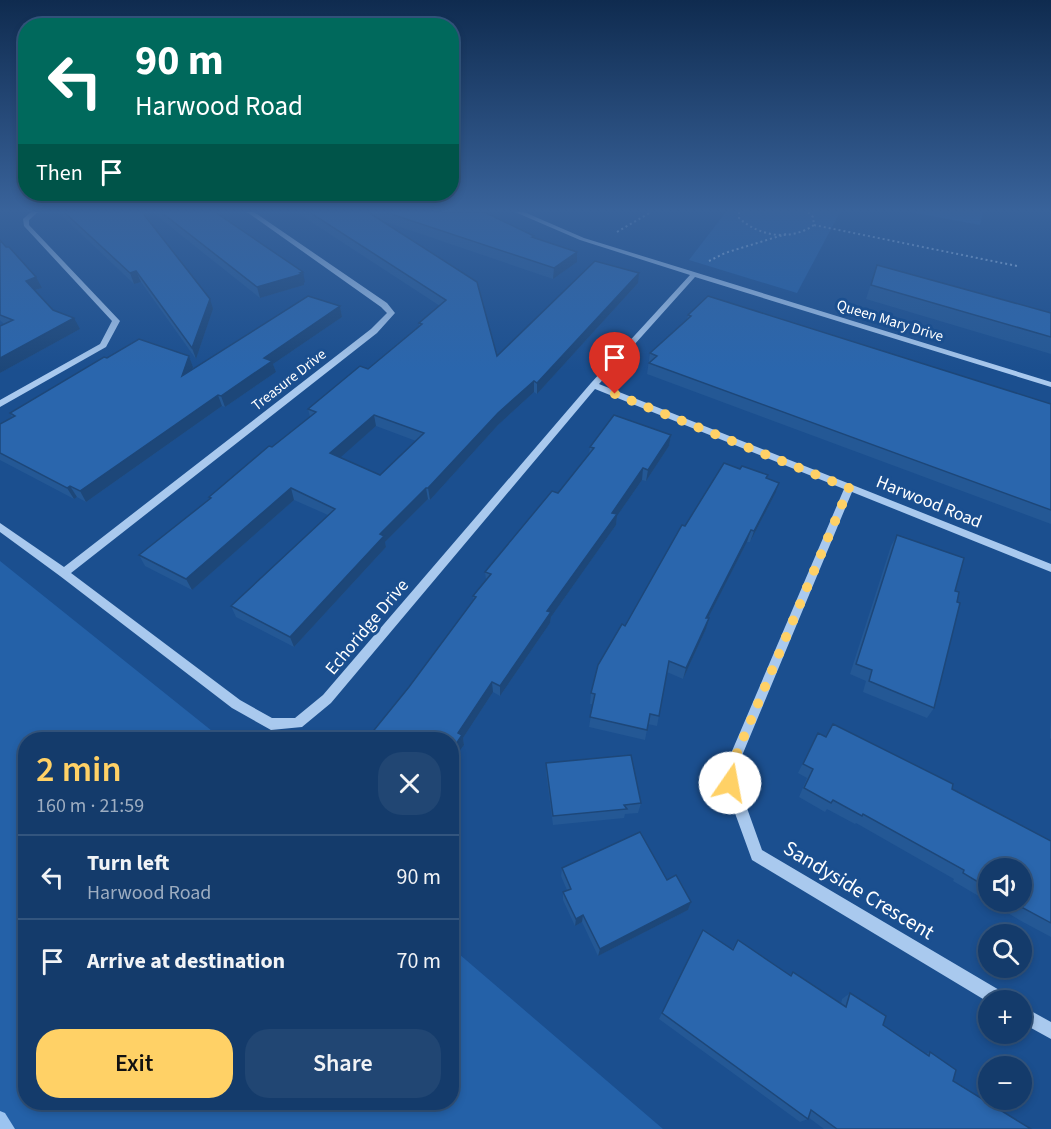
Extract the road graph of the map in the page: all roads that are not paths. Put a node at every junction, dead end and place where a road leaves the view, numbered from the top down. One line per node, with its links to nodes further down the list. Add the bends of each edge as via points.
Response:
1 (63, 265): 7 (street, via 116,321 103,345)
2 (326, 265): 11 (street, Treasure Drive, via 391,314)
3 (665, 265): 4 (street, Queen Mary Drive)
4 (694, 274): 5 (street, Echoridge Drive); 6 (street, Queen Mary Drive)
5 (594, 385): 8 (street, Harwood Road); 11 (street, Echoridge Drive, via 327,699 298,723 270,724 236,704)
6 (1051, 385)
7 (0, 404)
8 (849, 488): 10 (street, Harwood Road); 12 (street, Sandyside Crescent, via 735,758 730,783 757,855)
9 (0, 527): 11 (street, Echoridge Drive)
10 (1051, 568)
11 (64, 573)
12 (983, 990)
13 (1032, 1020): 14 (street)
14 (1051, 1031)

